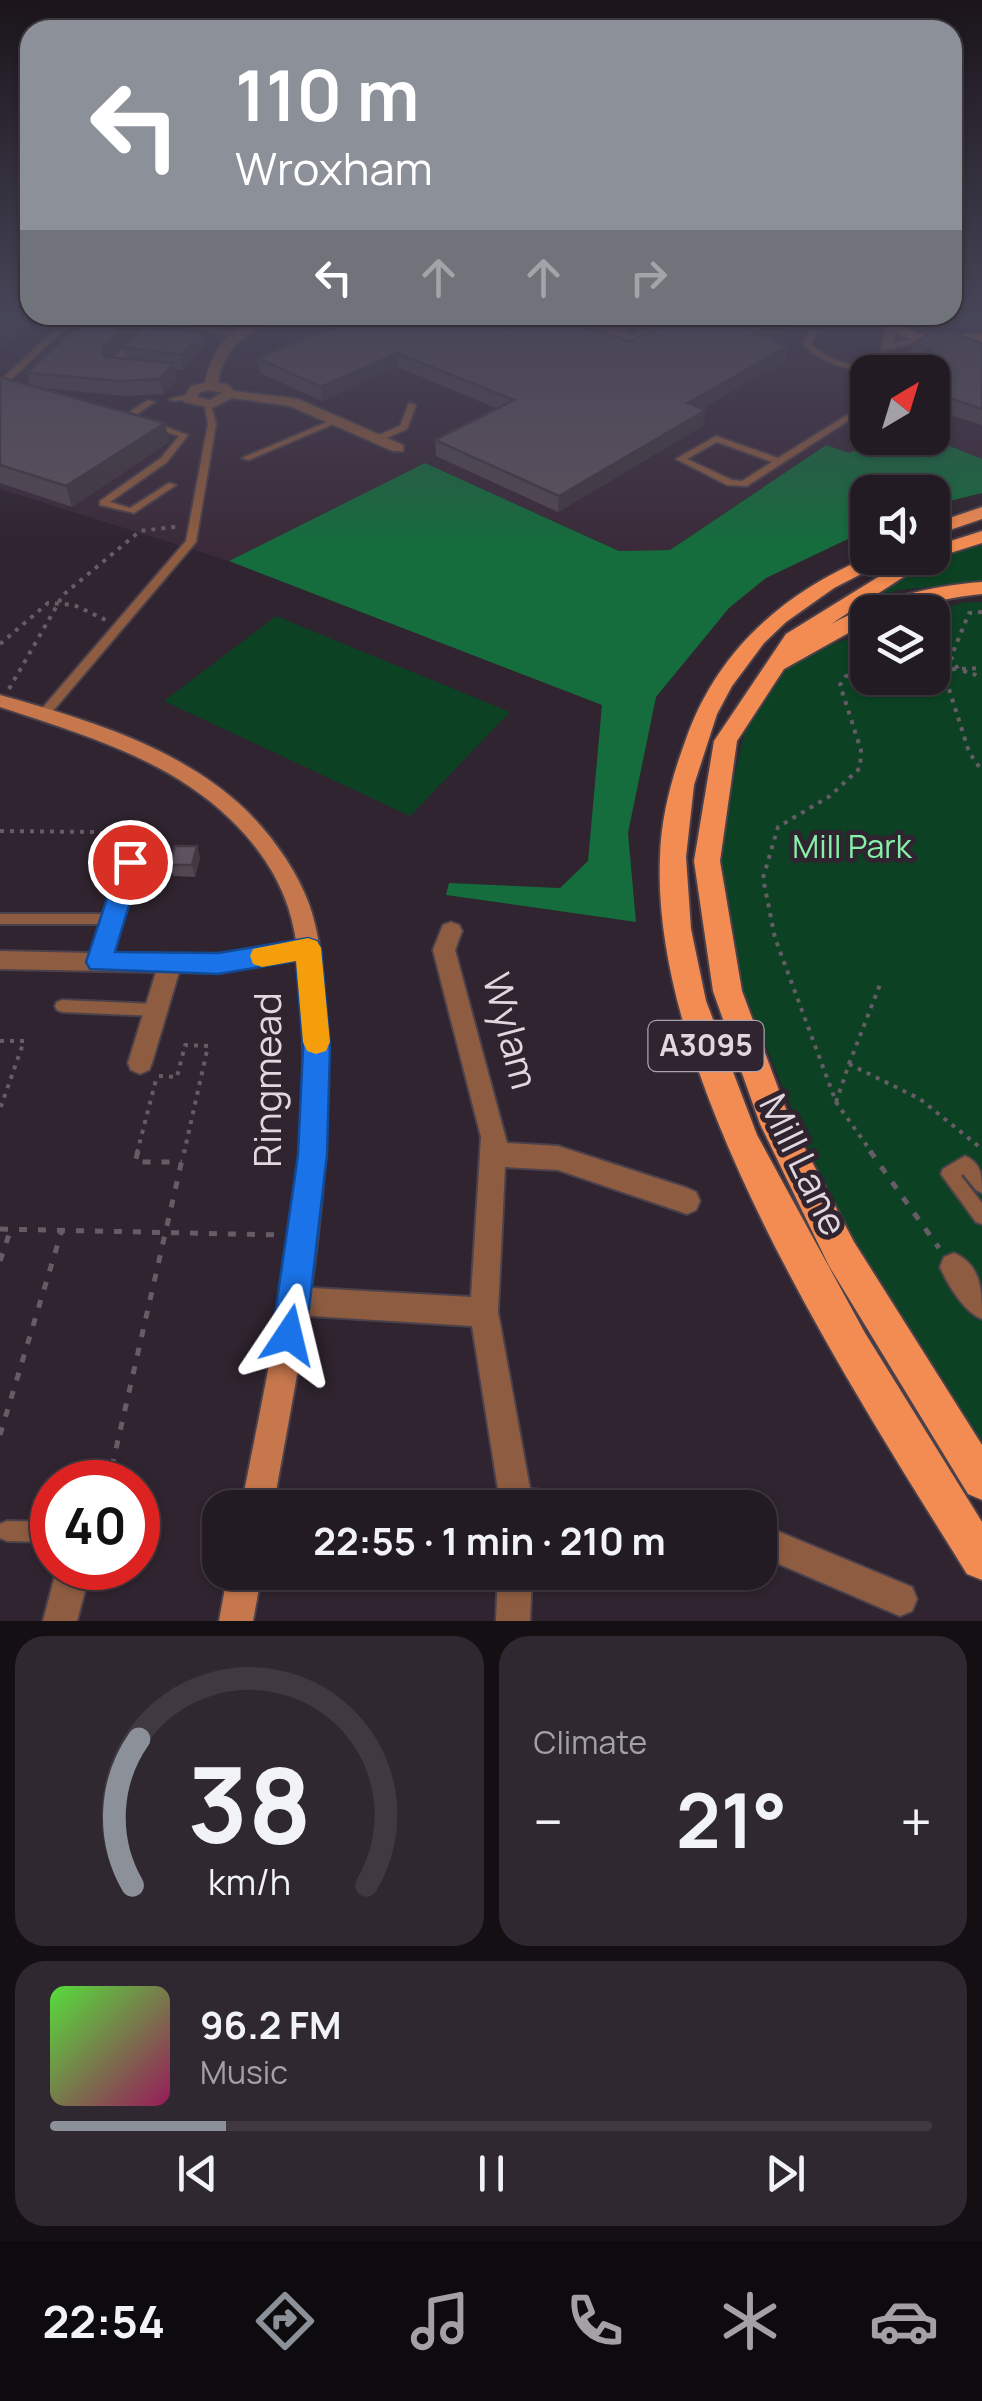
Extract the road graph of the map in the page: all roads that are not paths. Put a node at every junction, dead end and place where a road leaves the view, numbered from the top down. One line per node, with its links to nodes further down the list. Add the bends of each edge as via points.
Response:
1 (190, 394): 3 (street)
2 (230, 394): 6 (street); 11 (street, via 293,402)
3 (188, 396): 4 (lane); 6 (street)
4 (173, 400)
5 (151, 402): 10 (lane)
6 (206, 404): 30 (lane, via 212,424 191,542)
7 (412, 405): 12 (lane, via 404,427)
8 (115, 414): 10 (lane)
9 (850, 415): 15 (lane)
10 (128, 418): 16 (lane, via 184,435 164,460 103,503 132,511)
11 (339, 420): 12 (street); 14 (lane)
12 (380, 438): 13 (street)
13 (398, 448)
14 (246, 458)
15 (778, 460): 15 (lane, via 741,485 680,459 716,438)
16 (172, 485)
17 (982, 513): 19 (main road)
18 (982, 522): 20 (main road)
19 (950, 526)
20 (950, 530)
21 (982, 537): 22 (main road)
22 (950, 547)
23 (850, 568): 25 (main road, A3095)
24 (850, 570): 25 (main road, Mill Lane / A3095)
25 (840, 574): 54 (main road, Mill Lane / A3095, via 759,633 700,726 683,775 674,838 678,934 706,1044 761,1180 859,1361)
26 (883, 575): 28 (main road, Mill Lane / A3095, via 826,608 778,651)
27 (982, 588): 28 (main road, A3095, via 867,612)
28 (748, 692): 48 (main road, Mill Lane / A3095, via 724,744 707,823 705,882 720,970 764,1098 796,1167)
29 (3, 697): 30 (street, Ringmead)
30 (43, 715): 35 (street, Ringmead, via 130,746 236,812 294,894)
31 (130, 862): 33 (street)
32 (0, 919): 33 (lane)
33 (112, 919): 37 (street)
34 (451, 931): 42 (street, Wylam, via 444,950 494,1137)
35 (308, 948): 38 (street, via 218,964); 46 (street, Ringmead, via 316,1048)
36 (0, 960): 37 (street)
37 (99, 962): 38 (street)
38 (170, 964): 40 (street)
39 (62, 1006): 40 (lane)
40 (156, 1010): 41 (street)
41 (148, 1070)
42 (492, 1154): 44 (street, via 558,1158); 47 (street, Wylam)
43 (982, 1185): 45 (lane, via 966,1164 948,1174)
44 (687, 1201)
45 (982, 1216)
46 (295, 1300): 47 (street); 49 (street, Ringmead)
47 (484, 1312): 50 (street, Wylam)
48 (982, 1480)
49 (260, 1490)
50 (514, 1490)
51 (8, 1531): 52 (lane)
52 (30, 1532)
53 (777, 1547): 58 (street)
54 (982, 1559)
55 (68, 1590): 59 (street)
56 (242, 1590): 60 (street)
57 (514, 1590): 61 (street)
58 (900, 1600)
59 (60, 1621)
60 (236, 1621)
61 (513, 1621)

